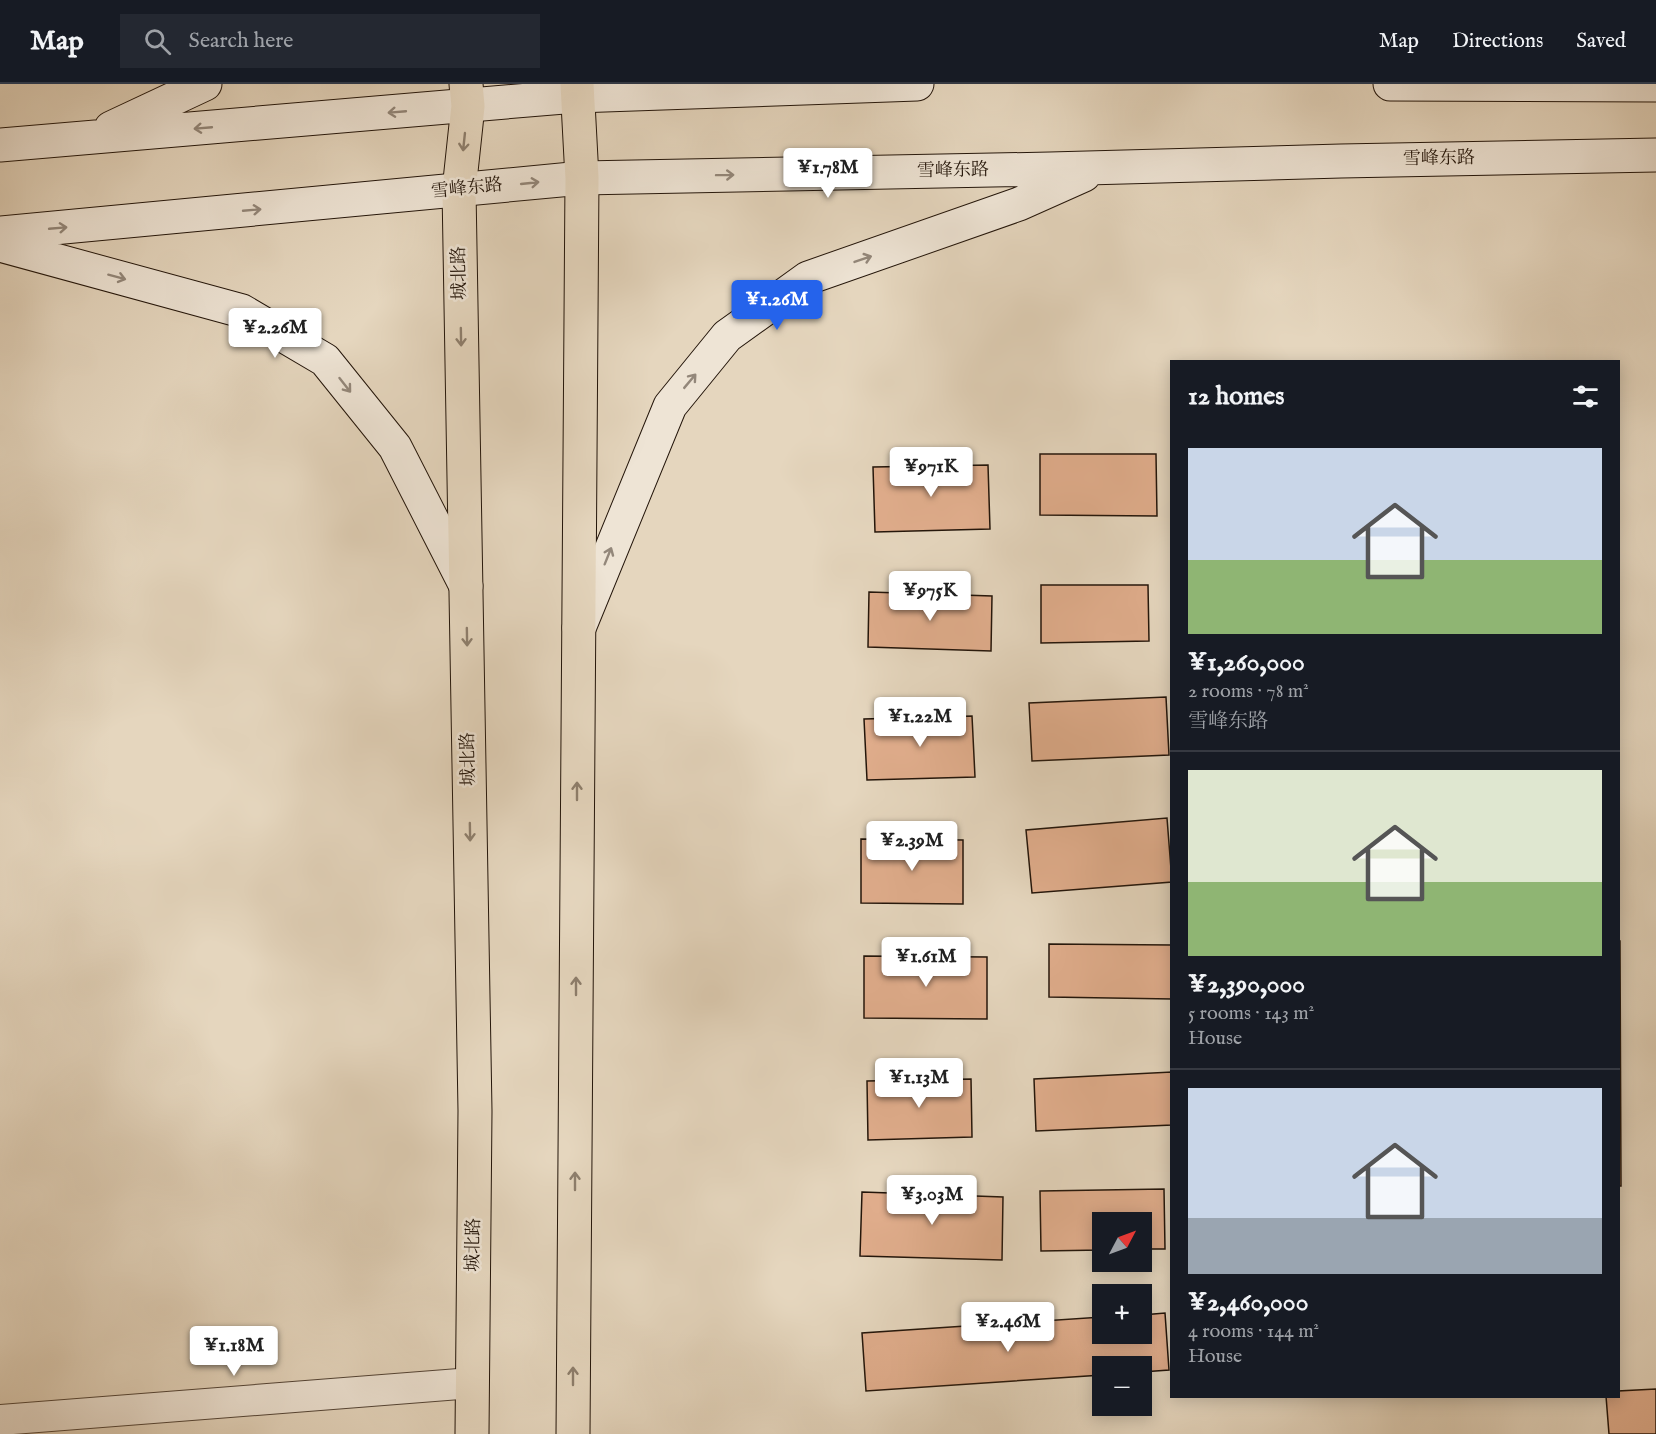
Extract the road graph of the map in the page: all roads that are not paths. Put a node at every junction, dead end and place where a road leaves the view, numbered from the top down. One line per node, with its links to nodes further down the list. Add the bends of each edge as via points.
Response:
1 (205, 84): 7 (main road)
2 (917, 84): 5 (main road)
3 (1390, 84): 4 (main road)
4 (1656, 85)
5 (577, 90): 6 (main road); 11 (main road)
6 (467, 95): 7 (main road, one-way to 7); 12 (main road, 城北路, one-way to 12)
7 (92, 137): 8 (main road)
8 (0, 145)
9 (1656, 155): 10 (main road, 雪峰东路)
10 (1099, 168): 11 (main road, 雪峰东路, one-way to 10); 16 (main road, one-way to 10, via 670,406 727,336 808,278 1018,204)
11 (582, 178): 12 (main road, 雪峰东路, one-way to 11); 16 (main road)
12 (459, 190): 13 (main road, 雪峰东路, one-way to 12); 15 (main road, 城北路, one-way to 15)
13 (0, 233)
14 (0, 245): 15 (main road, one-way to 15, via 242,311 325,360 395,447)
15 (466, 586): 17 (main road, 城北路, one-way to 17, via 475,1111)
16 (578, 630): 20 (main road, one-way to 16)
17 (472, 1383): 18 (street); 19 (main road, 城北路)
18 (0, 1420)
19 (472, 1434)
20 (573, 1434)

